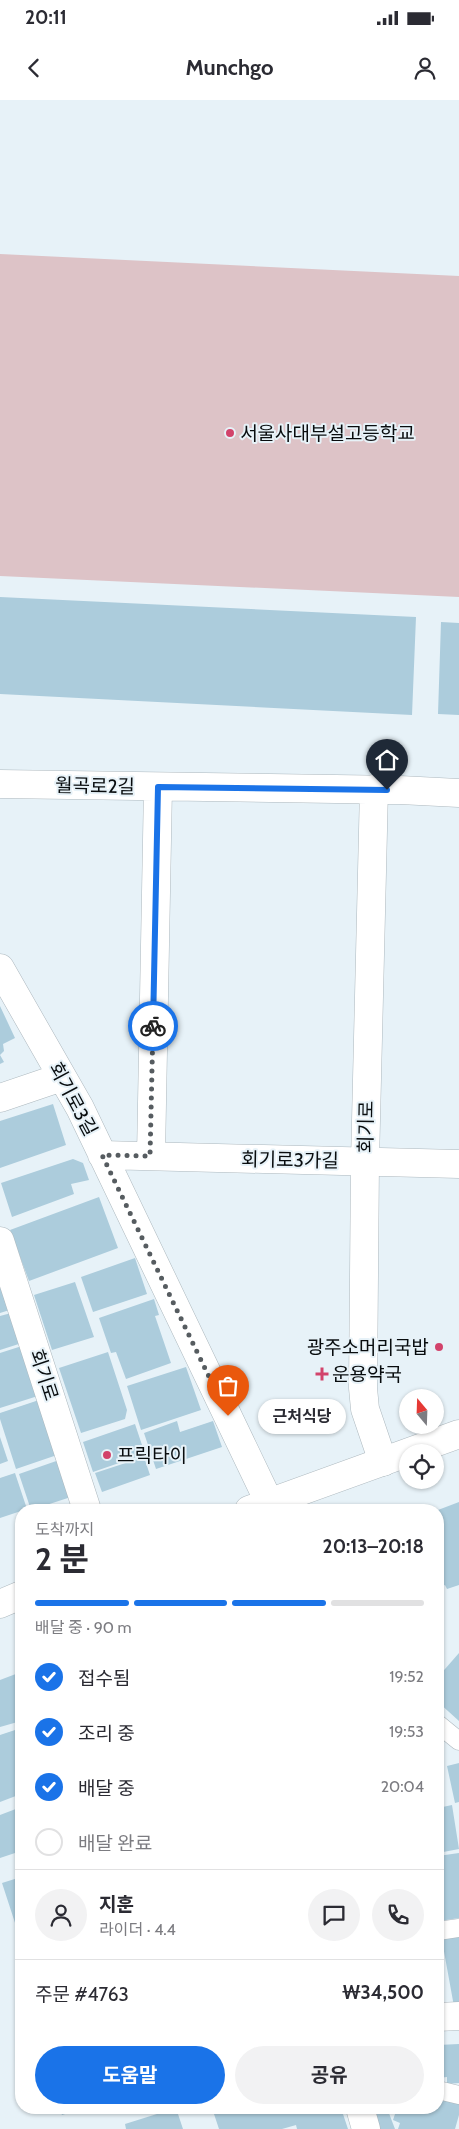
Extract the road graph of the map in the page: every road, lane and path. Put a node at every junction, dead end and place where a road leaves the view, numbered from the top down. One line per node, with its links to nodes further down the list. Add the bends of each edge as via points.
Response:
1 (0, 784): 2 (street, 월곡로2길)
2 (158, 787): 3 (street, 월곡로2길); 9 (street)
3 (374, 789): 4 (street, 월곡로2길); 10 (street, 회기로)
4 (459, 794)
5 (0, 968): 6 (street, 회기로3길)
6 (62, 1077): 7 (street); 8 (street, 회기로3길)
7 (0, 1098)
8 (102, 1155): 9 (street, 회기로3가길); 16 (street, 회기로3길)
9 (150, 1156): 10 (street, 회기로3가길)
10 (366, 1162): 11 (street, 회기로3가길); 14 (street, 회기로, via 364,1398)
11 (459, 1164)
12 (0, 1240): 15 (street, 회기로)
13 (459, 1434): 14 (street)
14 (383, 1462): 17 (street)
15 (85, 1504)
16 (261, 1504)
17 (273, 1504)
18 (444, 1729): 19 (lane)
19 (459, 1741)
20 (459, 1928): 21 (lane)
21 (444, 1930)
22 (459, 2016): 23 (street)
23 (444, 2017)
24 (444, 2091): 25 (lane)
25 (459, 2095)
26 (362, 2114): 27 (street)
27 (366, 2129)

